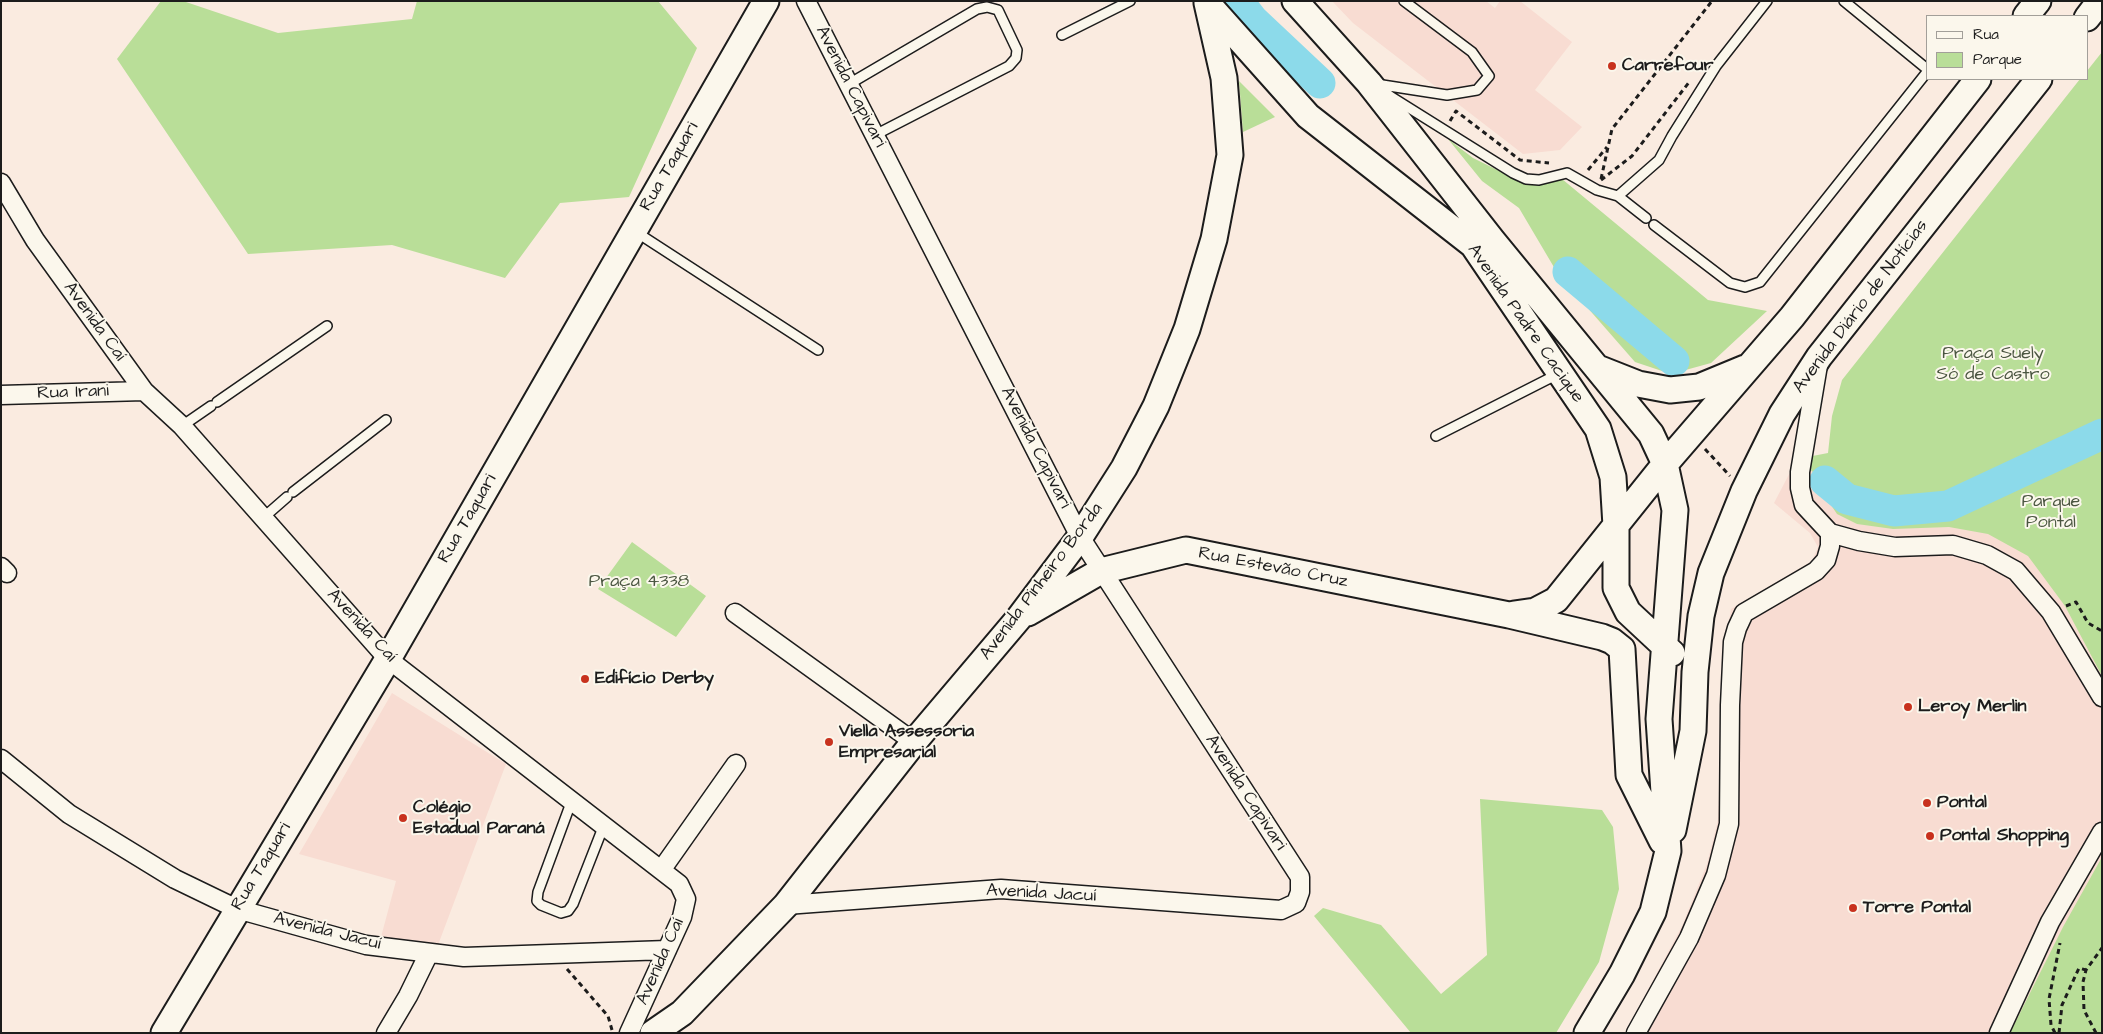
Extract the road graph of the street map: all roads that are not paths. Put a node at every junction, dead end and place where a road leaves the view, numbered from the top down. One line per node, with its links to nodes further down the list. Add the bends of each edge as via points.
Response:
1 (766, 1): 27 (main road, Rua Taquari)
2 (806, 1): 20 (street, Avenida Capivari)
3 (1130, 1): 13 (lane)
4 (1295, 1): 19 (main road, Avenida Padre Cacique)
5 (1404, 1): 19 (lane, via 1472,52 1488,76 1477,90 1447,95)
6 (1767, 1): 24 (lane, via 1716,66 1659,160)
7 (1844, 1): 14 (lane)
8 (2038, 1): 11 (main road)
9 (2100, 1): 12 (main road)
10 (1206, 2): 33 (main road, Avenida Padre Cacique, via 1308,116 1473,245); 43 (main road, Avenida Pinheiro Borda, via 1224,78 1230,155 1214,239 1187,330 1156,406 1124,468)
11 (2027, 15)
12 (2088, 17)
13 (1062, 35)
14 (1926, 70)
15 (1926, 72): 26 (lane, via 1760,282 1745,287 1730,283)
16 (1977, 80): 31 (main road, via 1792,318)
17 (2017, 80): 21 (main road)
18 (2039, 80): 21 (main road, Avenida Diário de Notícias)
19 (1369, 83): 24 (lane, via 1526,179 1539,180 1567,173 1597,190); 32 (main road, Avenida Padre Cacique)
20 (849, 84): 22 (street, Avenida Capivari); 22 (lane, via 978,9 998,10 1017,50 1016,58 1009,66)
21 (2020, 104): 30 (main road, Avenida Diário de Notícias)
22 (875, 135): 43 (street, Avenida Capivari)
23 (1, 182): 34 (street, Avenida Caí, via 35,240)
24 (1618, 196): 25 (lane)
25 (1646, 218)
26 (1654, 224)
27 (633, 230): 29 (lane); 49 (main road, Rua Taquari)
28 (327, 326): 37 (lane)
29 (818, 350)
30 (1819, 357): 42 (street, via 1800,488 1804,505); 50 (main road, Avenida Diário de Notícias, via 1782,414 1744,491 1711,572 1701,616)
31 (1749, 366): 32 (main road, via 1699,387 1670,390 1638,384); 39 (main road)
32 (1596, 368): 39 (main road, Avenida Padre Cacique, via 1651,434)
33 (1559, 374): 38 (lane); 41 (main road, Avenida Padre Cacique, via 1598,429 1613,476)
34 (144, 391): 35 (street, Rua Irani); 37 (street, Avenida Caí)
35 (1, 395)
36 (386, 420): 40 (lane)
37 (182, 426): 40 (street, Avenida Caí)
38 (1436, 436)
39 (1665, 464): 41 (main road); 48 (main road, Avenida Padre Cacique, via 1675,510)
40 (263, 518): 49 (street, Avenida Caí)
41 (1616, 526): 46 (main road, via 1556,600 1534,611); 48 (main road, Avenida Padre Cacique, via 1616,588 1628,612)
42 (1830, 533): 51 (street, via 1894,547 1953,545 1987,555 2016,571 2051,612); 70 (street, via 1826,560 1816,571 1744,614 1737,628 1733,642 1729,824 1725,841 1716,875 1689,938)
43 (1080, 537): 44 (street, Avenida Capivari); 47 (main road, Avenida Pinheiro Borda)
44 (1102, 571): 46 (main road, Rua Estevão Cruz, via 1186,550); 47 (main road, Rua Estevão Cruz); 60 (street, Avenida Capivari, via 1300,877)
45 (734, 613): 52 (street)
46 (1509, 615): 58 (main road, Rua Estevão Cruz, via 1602,637 1622,648 1629,775)
47 (1019, 618): 52 (main road, Avenida Pinheiro Borda)
48 (1663, 646): 50 (main road, Avenida Padre Cacique); 58 (main road, Avenida Padre Cacique, via 1658,719)
49 (388, 658): 55 (street, Avenida Caí); 62 (main road, Rua Taquari)
50 (1695, 672): 58 (main road, Avenida Diário de Notícias, via 1693,731)
51 (2102, 697)
52 (914, 742): 61 (main road, Avenida Pinheiro Borda)
53 (1, 759): 62 (street, Avenida Jacuí, via 69,814 175,879)
54 (736, 764): 59 (street)
55 (572, 800): 56 (street, Avenida Caí); 56 (lane, via 538,892 537,901 541,905 561,913 568,911)
56 (604, 825): 59 (street, Avenida Caí)
57 (2102, 832): 71 (street, via 2050,922)
58 (1668, 852): 69 (main road, Avenida Padre Cacique, via 1653,912)
59 (662, 869): 63 (street, Avenida Caí, via 679,884 686,899 682,917)
60 (1296, 903): 61 (street, Avenida Jacuí, via 1281,910 1001,889)
61 (786, 905): 68 (main road, Avenida Pinheiro Borda, via 682,1013)
62 (237, 909): 64 (street, Avenida Jacuí, via 366,945); 65 (main road, Rua Taquari)
63 (667, 950): 64 (street, Avenida Jacuí, via 464,958); 67 (street, Avenida Caí)
64 (429, 953): 66 (street)
65 (164, 1033)
66 (386, 1033)
67 (629, 1033)
68 (653, 1033)
69 (1587, 1033)
70 (1636, 1033)
71 (1999, 1033)

